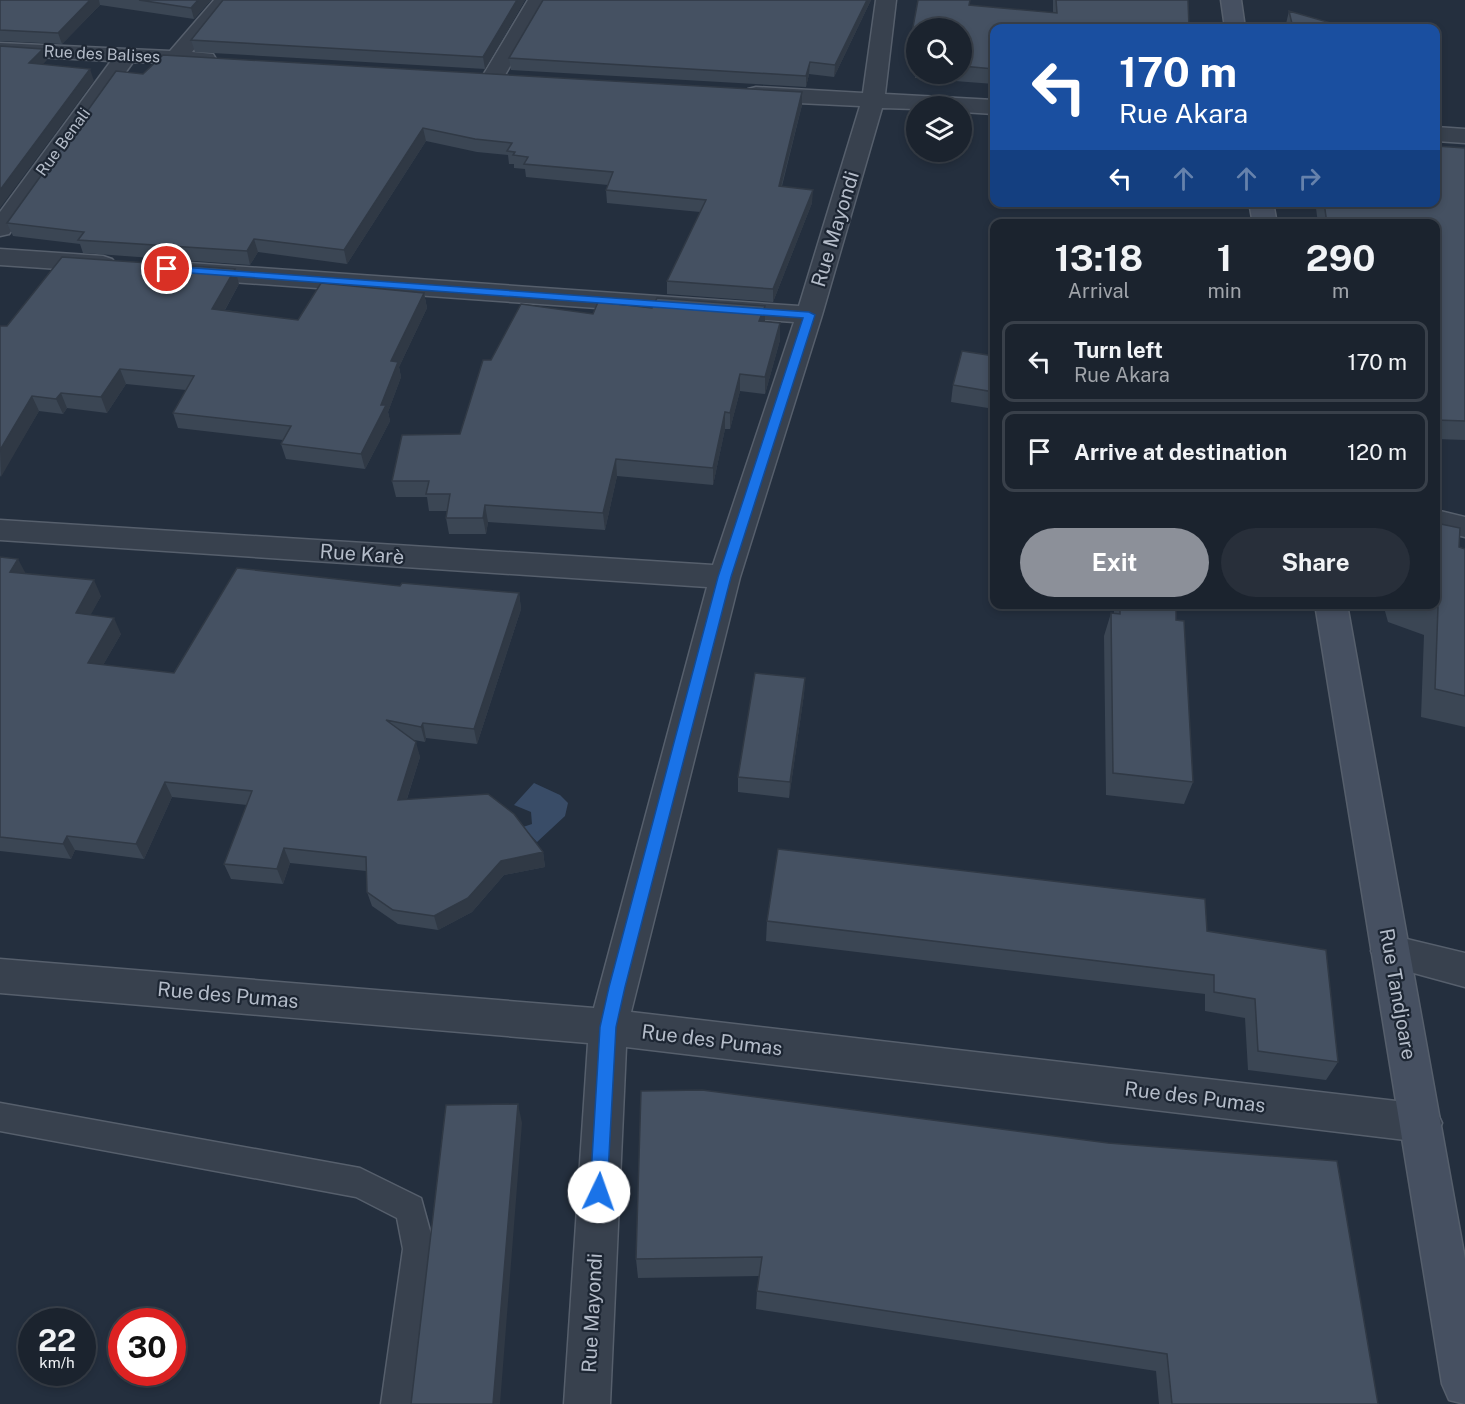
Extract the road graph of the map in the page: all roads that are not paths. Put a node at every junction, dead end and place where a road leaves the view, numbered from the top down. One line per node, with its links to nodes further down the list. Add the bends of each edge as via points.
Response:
1 (225, 0): 8 (street)
2 (538, 0): 11 (street)
3 (886, 0): 14 (street, Rue Mayondi)
4 (1231, 0): 5 (street)
5 (1234, 24)
6 (0, 49): 7 (street, Rue des Balises)
7 (126, 56): 8 (street, Rue des Balises); 18 (street, Rue Benali)
8 (176, 57): 9 (street, Rue des Balises)
9 (223, 60)
10 (470, 76): 11 (street)
11 (493, 77): 12 (street)
12 (517, 79)
13 (731, 92): 14 (street)
14 (873, 101): 15 (street); 22 (street, Rue Mayondi)
15 (990, 107)
16 (1440, 134): 17 (street)
17 (1465, 136)
18 (0, 229)
19 (0, 257): 20 (street)
20 (131, 266)
21 (167, 269): 22 (street)
22 (809, 315): 26 (street, Rue Mayondi)
23 (1440, 521): 24 (street)
24 (1465, 527)
25 (0, 530): 26 (street, Rue Karè)
26 (725, 577): 31 (street, Rue Mayondi)
27 (1332, 609): 28 (street, Rue Tandjoare)
28 (1390, 951): 29 (street); 33 (street, Rue Tandjoare)
29 (1465, 970)
30 (0, 976): 31 (street, Rue des Pumas)
31 (608, 1027): 33 (street, Rue des Pumas); 36 (street, Rue Mayondi)
32 (0, 1117): 35 (lane, via 360,1182 410,1209 419,1249)
33 (1422, 1123): 34 (street, Rue Tandjoare)
34 (1465, 1384)
35 (398, 1404)
36 (586, 1404)

